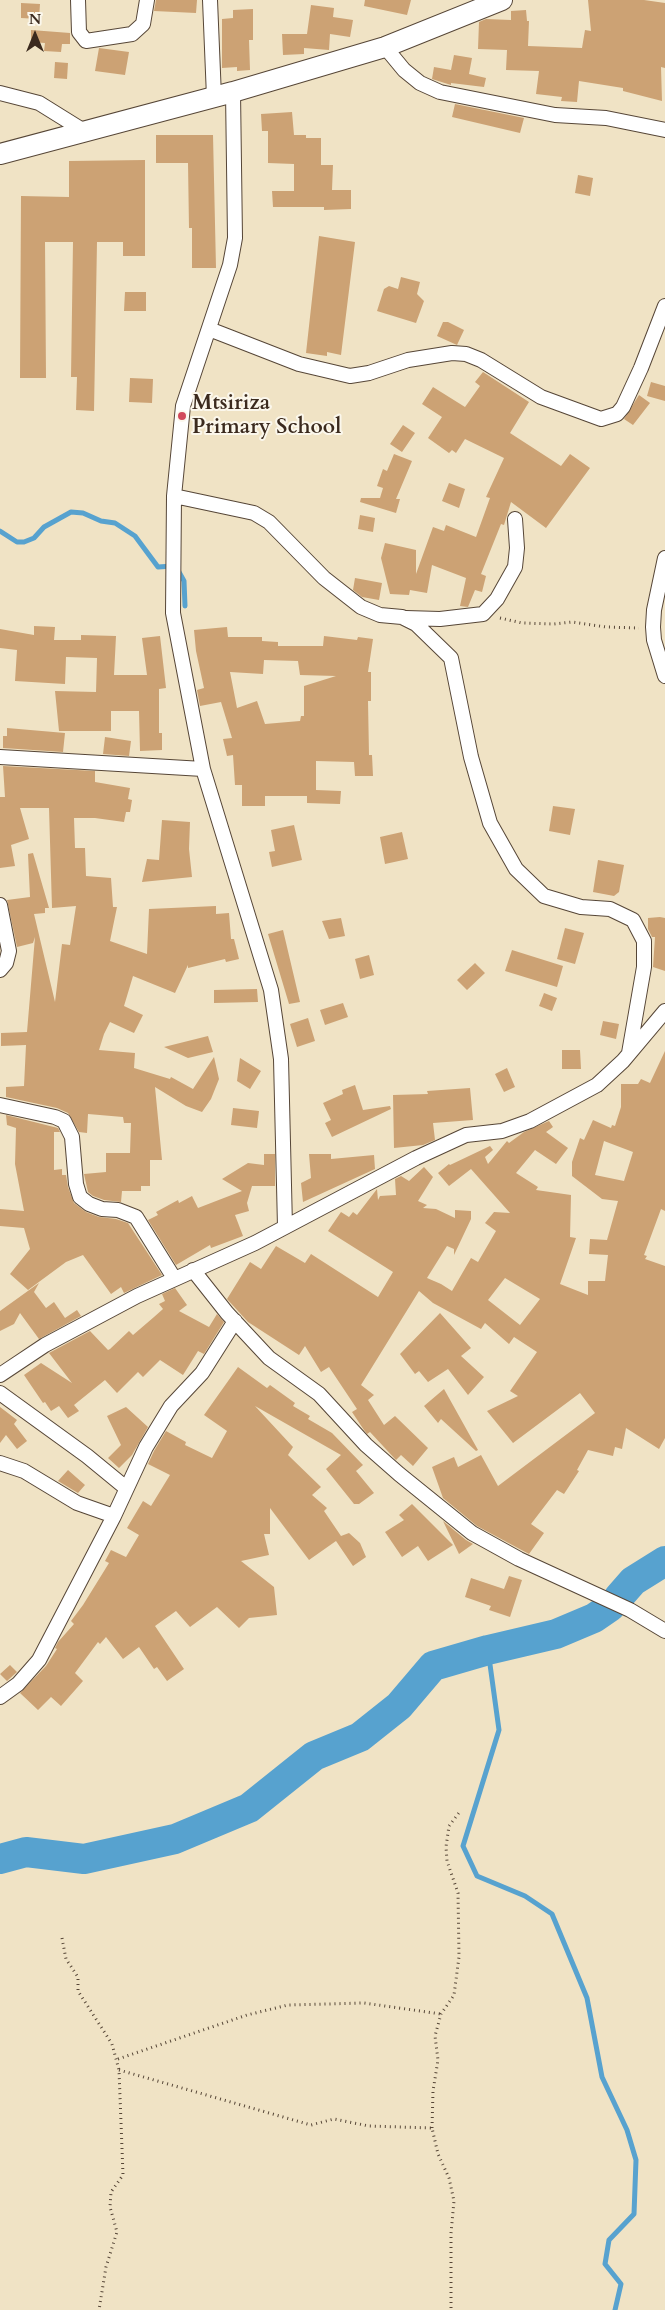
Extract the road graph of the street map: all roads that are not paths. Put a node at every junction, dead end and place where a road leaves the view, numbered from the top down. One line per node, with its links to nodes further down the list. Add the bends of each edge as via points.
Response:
1 (78, 0): 2 (street, via 79,32 86,41 132,34 143,24)
2 (147, 0)
3 (210, 0): 7 (street)
4 (502, 0): 5 (street)
5 (386, 47): 7 (street); 8 (street, via 404,70 420,83 440,92 555,115 606,118)
6 (0, 93): 9 (street, via 39,103)
7 (223, 95): 9 (street); 12 (street, via 235,238 230,265)
8 (665, 130)
9 (84, 131): 10 (street)
10 (0, 154)
11 (665, 306): 12 (street, via 623,407 617,414 601,419 541,396 466,354 408,360 350,376 298,364)
12 (209, 330): 13 (street, via 183,406)
13 (174, 496): 16 (street, via 254,513 269,522 324,578 361,607 380,615); 19 (street, via 172,614)
14 (515, 519): 16 (street, via 515,567 501,594 483,614 440,619)
15 (665, 558): 17 (street, via 652,627)
16 (402, 617): 23 (street, via 416,624 451,658 471,757 490,823 516,868 544,896 581,908 610,909 633,920 644,941 644,967)
17 (665, 676)
18 (0, 757): 19 (street)
19 (204, 769): 25 (street, via 264,964 277,1024)
20 (0, 905): 21 (street, via 9,952)
21 (0, 970)
22 (665, 1010): 23 (street)
23 (630, 1053): 25 (street, via 597,1085 530,1121 502,1131 466,1135)
24 (0, 1105): 27 (street, via 64,1121 72,1137 80,1196 88,1204 136,1217)
25 (285, 1226): 26 (street)
26 (193, 1270): 27 (street); 28 (street)
27 (174, 1278): 29 (street)
28 (235, 1321): 32 (street, via 202,1373 171,1406); 34 (street, via 269,1358 319,1394 398,1474 472,1532 519,1559 630,1610)
29 (3, 1368)
30 (0, 1393): 32 (street)
31 (0, 1463): 33 (street, via 24,1471 77,1503)
32 (126, 1488): 33 (street)
33 (114, 1516): 35 (street, via 39,1660 18,1684)
34 (665, 1632)
35 (0, 1697)

